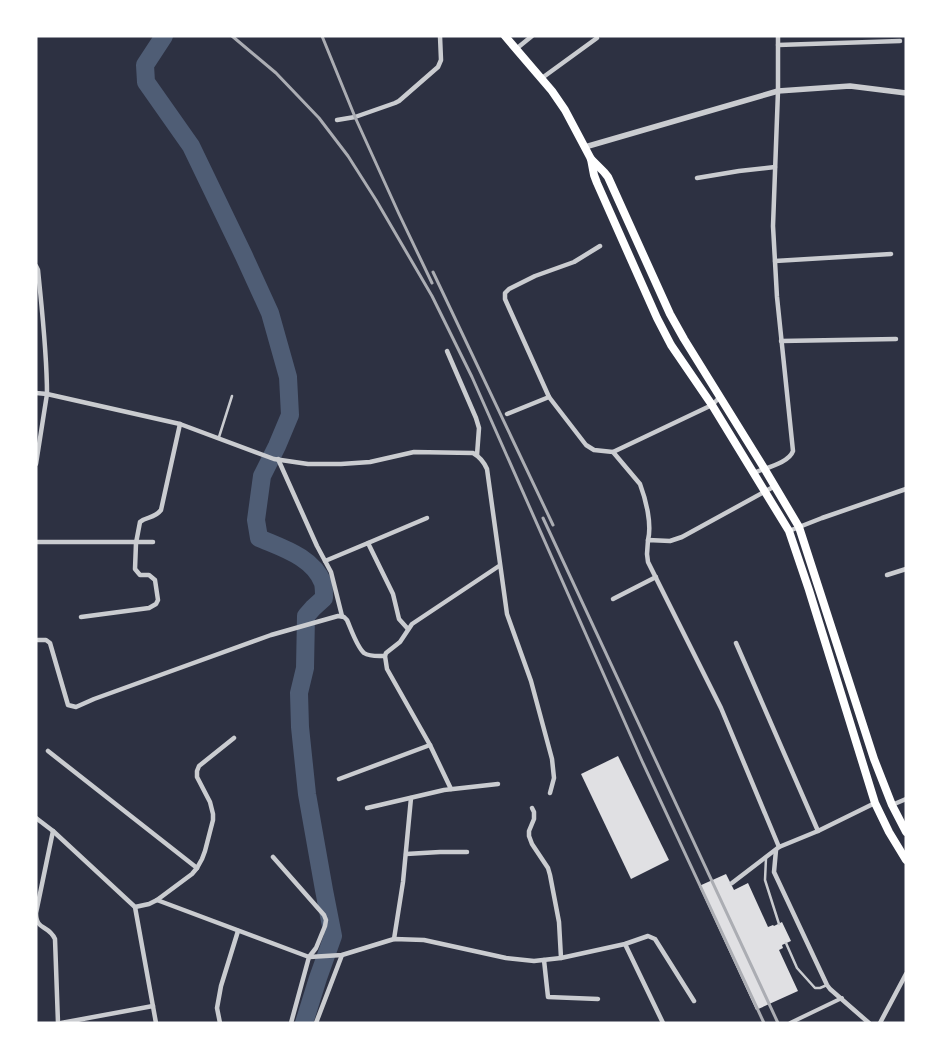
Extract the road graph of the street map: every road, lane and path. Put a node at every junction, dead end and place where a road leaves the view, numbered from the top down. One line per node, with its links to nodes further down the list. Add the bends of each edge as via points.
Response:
1 (440, 36): 12 (street, via 441,60 438,67 399,101)
2 (506, 36): 8 (main road)
3 (532, 36): 8 (street)
4 (778, 36): 7 (street)
5 (597, 38): 9 (street)
6 (900, 41): 7 (street)
7 (778, 44): 10 (street)
8 (516, 49): 9 (main road)
9 (542, 78): 13 (main road)
10 (778, 91): 11 (street, via 850,86); 13 (street); 15 (street)
11 (906, 94)
12 (337, 120)
13 (585, 147): 14 (main road)
14 (592, 160): 28 (main road, via 608,177 670,314); 29 (main road, via 594,176 657,318 671,345)
15 (775, 167): 16 (street); 19 (street)
16 (697, 178)
17 (600, 246): 27 (street, via 574,262 536,276 505,293)
18 (891, 254): 19 (street)
19 (775, 261): 22 (street)
20 (36, 266): 25 (street)
21 (896, 339): 22 (street)
22 (781, 341): 37 (street, via 793,451 787,460)
23 (447, 351): 34 (street, via 479,428)
24 (36, 393): 25 (street)
25 (47, 394): 31 (street); 36 (street)
26 (232, 396): 32 (lane)
27 (549, 397): 30 (street); 33 (street, via 586,445 594,450)
28 (720, 397): 29 (street); 37 (main road)
29 (712, 405): 33 (street); 38 (main road)
30 (507, 414)
31 (180, 424): 32 (street); 48 (street, via 161,510 154,517 140,522)
32 (218, 439): 35 (street)
33 (613, 452): 45 (street, via 640,484 650,526)
34 (477, 455): 35 (street, via 414,452 370,462 341,464 308,464); 51 (street, via 487,469)
35 (276, 459): 50 (street)
36 (36, 464)
37 (764, 468): 38 (street); 39 (main road)
38 (754, 473): 41 (main road)
39 (775, 486): 41 (street); 43 (main road)
40 (906, 489): 43 (street)
41 (765, 491): 44 (main road); 45 (street, via 682,537 670,541)
42 (427, 518): 49 (street)
43 (799, 527): 44 (street); 72 (main road)
44 (788, 531): 71 (main road, via 810,590)
45 (648, 540): 54 (street, via 648,562)
46 (36, 542): 48 (street)
47 (153, 542): 48 (street)
48 (136, 543): 57 (street, via 135,569 140,575 148,574 155,580 156,604 149,608)
49 (368, 543): 50 (street); 58 (street, via 393,594 399,619)
50 (325, 561): 56 (street)
51 (499, 566): 58 (street); 68 (street, via 507,614 552,759 554,778)
52 (906, 569): 53 (street)
53 (888, 575)
54 (656, 577): 55 (street); 79 (street, via 721,708)
55 (612, 599)
56 (342, 616): 59 (street, via 272,635 76,707 68,705 50,643); 61 (street, via 365,654)
57 (80, 617)
58 (408, 629): 61 (street, via 400,642)
59 (36, 640)
60 (736, 643): 77 (street)
61 (384, 656): 63 (street, via 387,669)
62 (234, 738): 85 (street, via 197,771 213,814 205,851)
63 (430, 745): 65 (street); 67 (street)
64 (48, 751): 85 (street)
65 (339, 779)
66 (498, 784): 67 (street)
67 (452, 789): 69 (street)
68 (550, 792)
69 (411, 798): 73 (street); 81 (street)
70 (906, 799): 72 (street)
71 (875, 803): 77 (street); 84 (main road)
72 (892, 805): 78 (main road)
73 (367, 808)
74 (532, 808): 96 (street, via 534,819 529,836 548,868 559,922)
75 (36, 818): 76 (street)
76 (53, 831): 88 (street); 104 (street, via 36,920 55,938)
77 (818, 831): 79 (street)
78 (906, 832)
79 (778, 849): 83 (street); 99 (street, via 774,872)
80 (467, 852): 81 (street)
81 (406, 854): 91 (street)
82 (274, 856): 95 (street, via 324,914 325,926)
83 (766, 857): 86 (street); 89 (lane, via 765,880)
84 (906, 860)
85 (197, 868): 87 (street)
86 (732, 884)
87 (157, 900): 88 (street); 90 (street)
88 (135, 907): 103 (street)
89 (779, 924)
90 (238, 931): 95 (street); 107 (street, via 221,986 217,1008)
91 (394, 939): 94 (street); 97 (street, via 424,940 506,958)
92 (786, 943): 99 (lane, via 797,968 815,988)
93 (625, 944): 96 (street); 102 (street, via 648,936 655,939); 110 (street)
94 (340, 955): 95 (street); 109 (street)
95 (310, 957): 108 (street)
96 (561, 958): 97 (street)
97 (544, 960): 101 (street, via 548,997)
98 (906, 974): 113 (street)
99 (827, 985): 100 (street)
100 (842, 998): 111 (street); 112 (street)
101 (598, 999)
102 (694, 1001)
103 (153, 1006): 105 (street); 106 (street)
104 (58, 1023)
105 (62, 1023)
106 (156, 1023)
107 (220, 1023)
108 (291, 1023)
109 (316, 1023)
110 (663, 1023)
111 (790, 1023)
112 (869, 1023)
113 (880, 1023)

